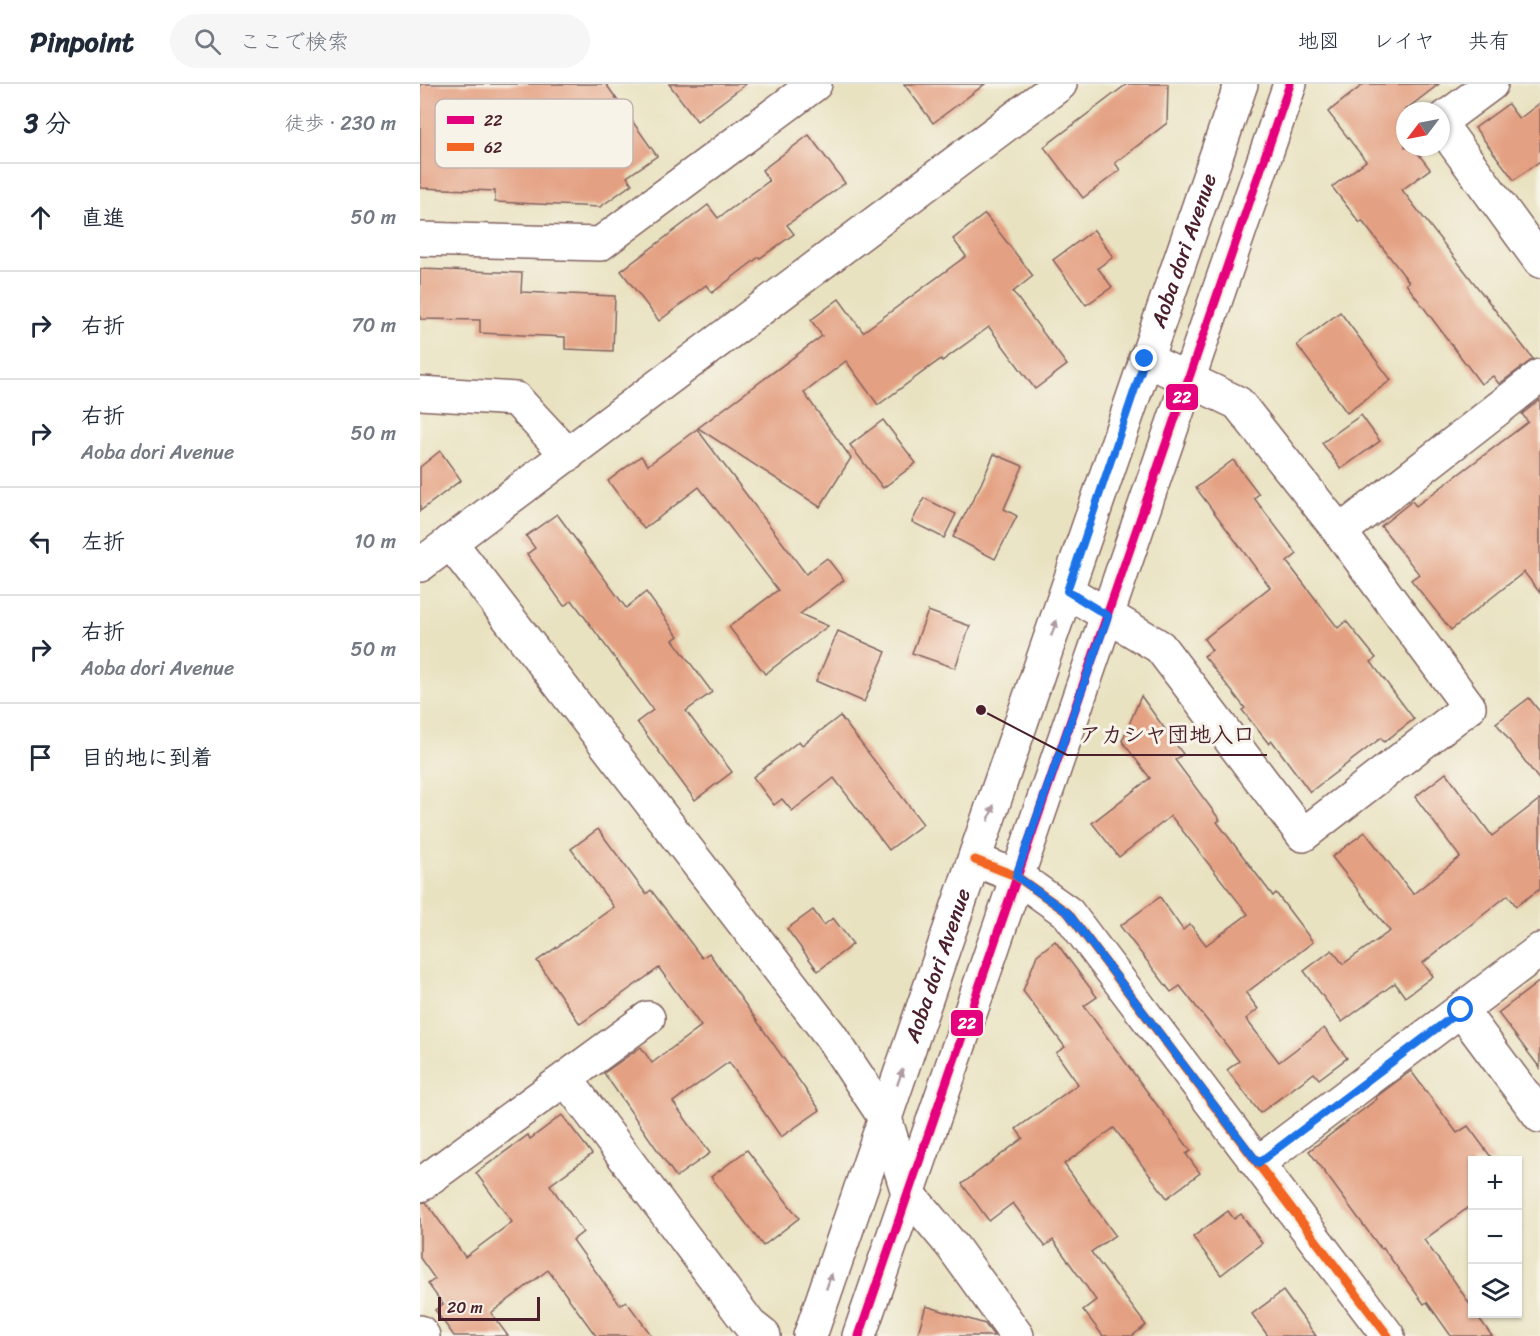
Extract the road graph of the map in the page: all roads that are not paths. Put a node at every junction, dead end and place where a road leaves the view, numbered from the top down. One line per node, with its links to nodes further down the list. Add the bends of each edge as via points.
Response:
1 (814, 84): 8 (street, via 600,244)
2 (1060, 84): 14 (street)
3 (1241, 84): 10 (street, Aoba dori Avenue)
4 (1290, 84): 12 (street, Aoba dori Avenue)
5 (1491, 84): 6 (street)
6 (1450, 116)
7 (1450, 136): 9 (street)
8 (420, 239)
9 (1540, 261)
10 (1145, 359): 12 (street); 18 (street, Aoba dori Avenue)
11 (1540, 376): 15 (street)
12 (1189, 380): 15 (street, via 1238,404); 19 (street, Aoba dori Avenue)
13 (420, 393): 14 (street, via 516,399)
14 (568, 455): 16 (street)
15 (1340, 532): 19 (street, via 1469,707 1304,835 1160,647)
16 (450, 542): 17 (street); 27 (street, via 830,1035)
17 (420, 565)
18 (1067, 591): 19 (street); 20 (street, Aoba dori Avenue, one-way to 18)
19 (1108, 616): 21 (street, Aoba dori Avenue)
20 (975, 860): 21 (street); 27 (street, Aoba dori Avenue, one-way to 20)
21 (1016, 876): 28 (street, via 1068,913); 30 (street, Aoba dori Avenue)
22 (1540, 950): 23 (street)
23 (1461, 1010): 26 (street); 28 (street)
24 (648, 1018): 25 (street)
25 (566, 1079): 29 (street); 33 (street, via 750,1325)
26 (1540, 1116)
27 (885, 1118): 30 (street); 34 (street, Aoba dori Avenue, one-way to 27)
28 (1258, 1163): 37 (street)
29 (420, 1185)
30 (908, 1193): 35 (street, Aoba dori Avenue); 36 (street, via 953,1247)
31 (420, 1332): 32 (street)
32 (423, 1336)
33 (764, 1336)
34 (810, 1336)
35 (859, 1336)
36 (1017, 1336)
37 (1388, 1336)

